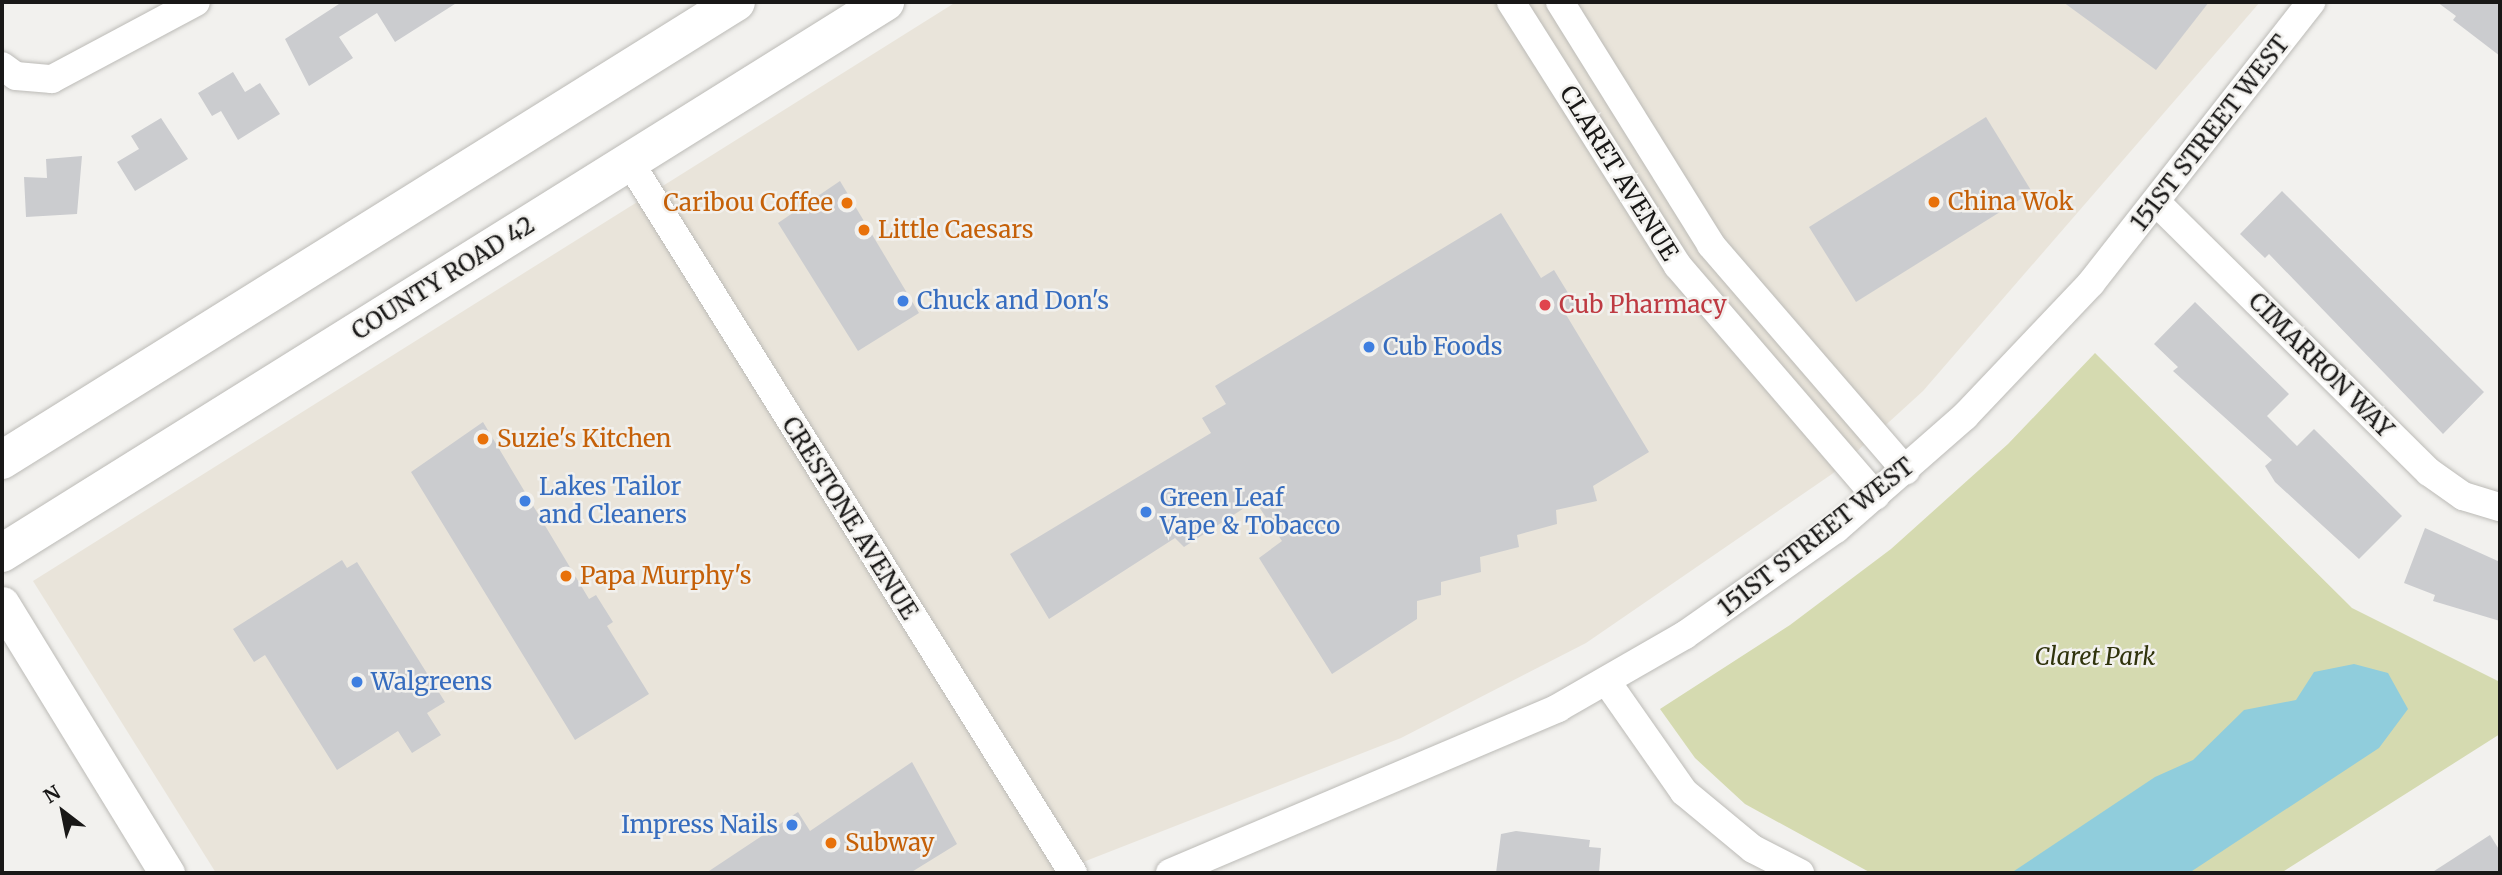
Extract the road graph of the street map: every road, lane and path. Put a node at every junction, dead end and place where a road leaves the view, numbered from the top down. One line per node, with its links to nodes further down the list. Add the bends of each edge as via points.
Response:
1 (196, 2): 7 (street, via 52,79)
2 (736, 2): 10 (highway)
3 (884, 2): 8 (highway, COUNTY ROAD 42)
4 (1511, 2): 12 (street, CLARET AVENUE, via 1678,266)
5 (1560, 2): 11 (street, CLARET AVENUE, via 1711,245)
6 (2311, 2): 9 (street, 151ST STREET WEST)
7 (9, 71)
8 (629, 161): 14 (highway, COUNTY ROAD 42); 18 (street, CRESTONE AVENUE)
9 (2156, 202): 11 (street, 151ST STREET WEST, via 2030,350); 13 (street, CIMARRON WAY, via 2429,472 2463,496)
10 (2, 460)
11 (1906, 471): 12 (street, 151ST STREET WEST)
12 (1876, 496): 16 (street, 151ST STREET WEST, via 1762,584)
13 (2500, 507)
14 (2, 553)
15 (2, 604): 17 (street)
16 (1606, 682): 19 (street, 151ST STREET WEST, via 1460,755); 20 (street, via 1684,792 1753,849)
17 (167, 873)
18 (1073, 873)
19 (1170, 873)
20 (1800, 873)

